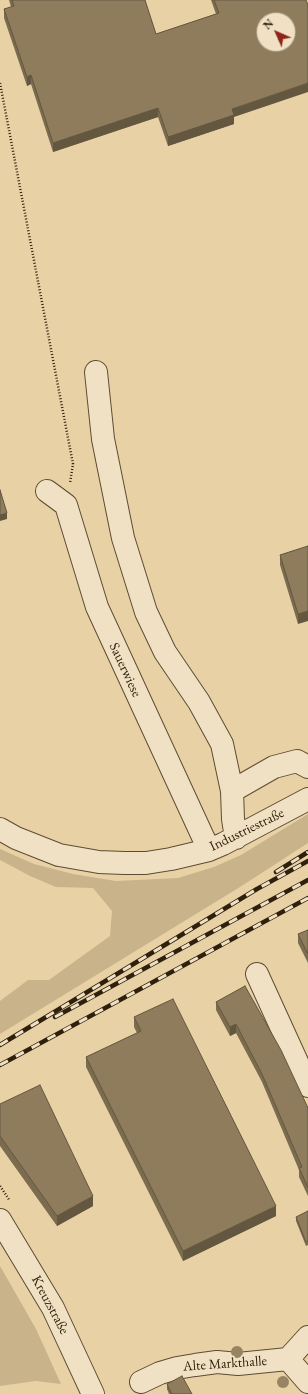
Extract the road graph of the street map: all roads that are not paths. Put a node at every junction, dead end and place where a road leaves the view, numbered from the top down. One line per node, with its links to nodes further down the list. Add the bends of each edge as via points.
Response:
1 (96, 372): 4 (street, via 104,438 123,538 146,612 166,652 199,702 222,744)
2 (47, 491): 8 (street, Sauerwiese, via 66,505 97,607)
3 (308, 767): 4 (street, via 297,761 274,767)
4 (232, 791): 7 (street)
5 (308, 799): 7 (street, Industriestraße)
6 (0, 829): 8 (street, Industriestraße, via 59,855 99,862 146,863)
7 (236, 838): 8 (street, Industriestraße)
8 (209, 850)
9 (257, 974): 10 (street)
10 (308, 1086)
11 (0, 1220): 16 (street, Kreuzstraße, via 52,1308)
12 (308, 1337): 13 (street)
13 (288, 1359): 14 (street, Alte Markthalle, via 195,1365 160,1373); 15 (street)
14 (141, 1382)
15 (308, 1382)
16 (93, 1394)

